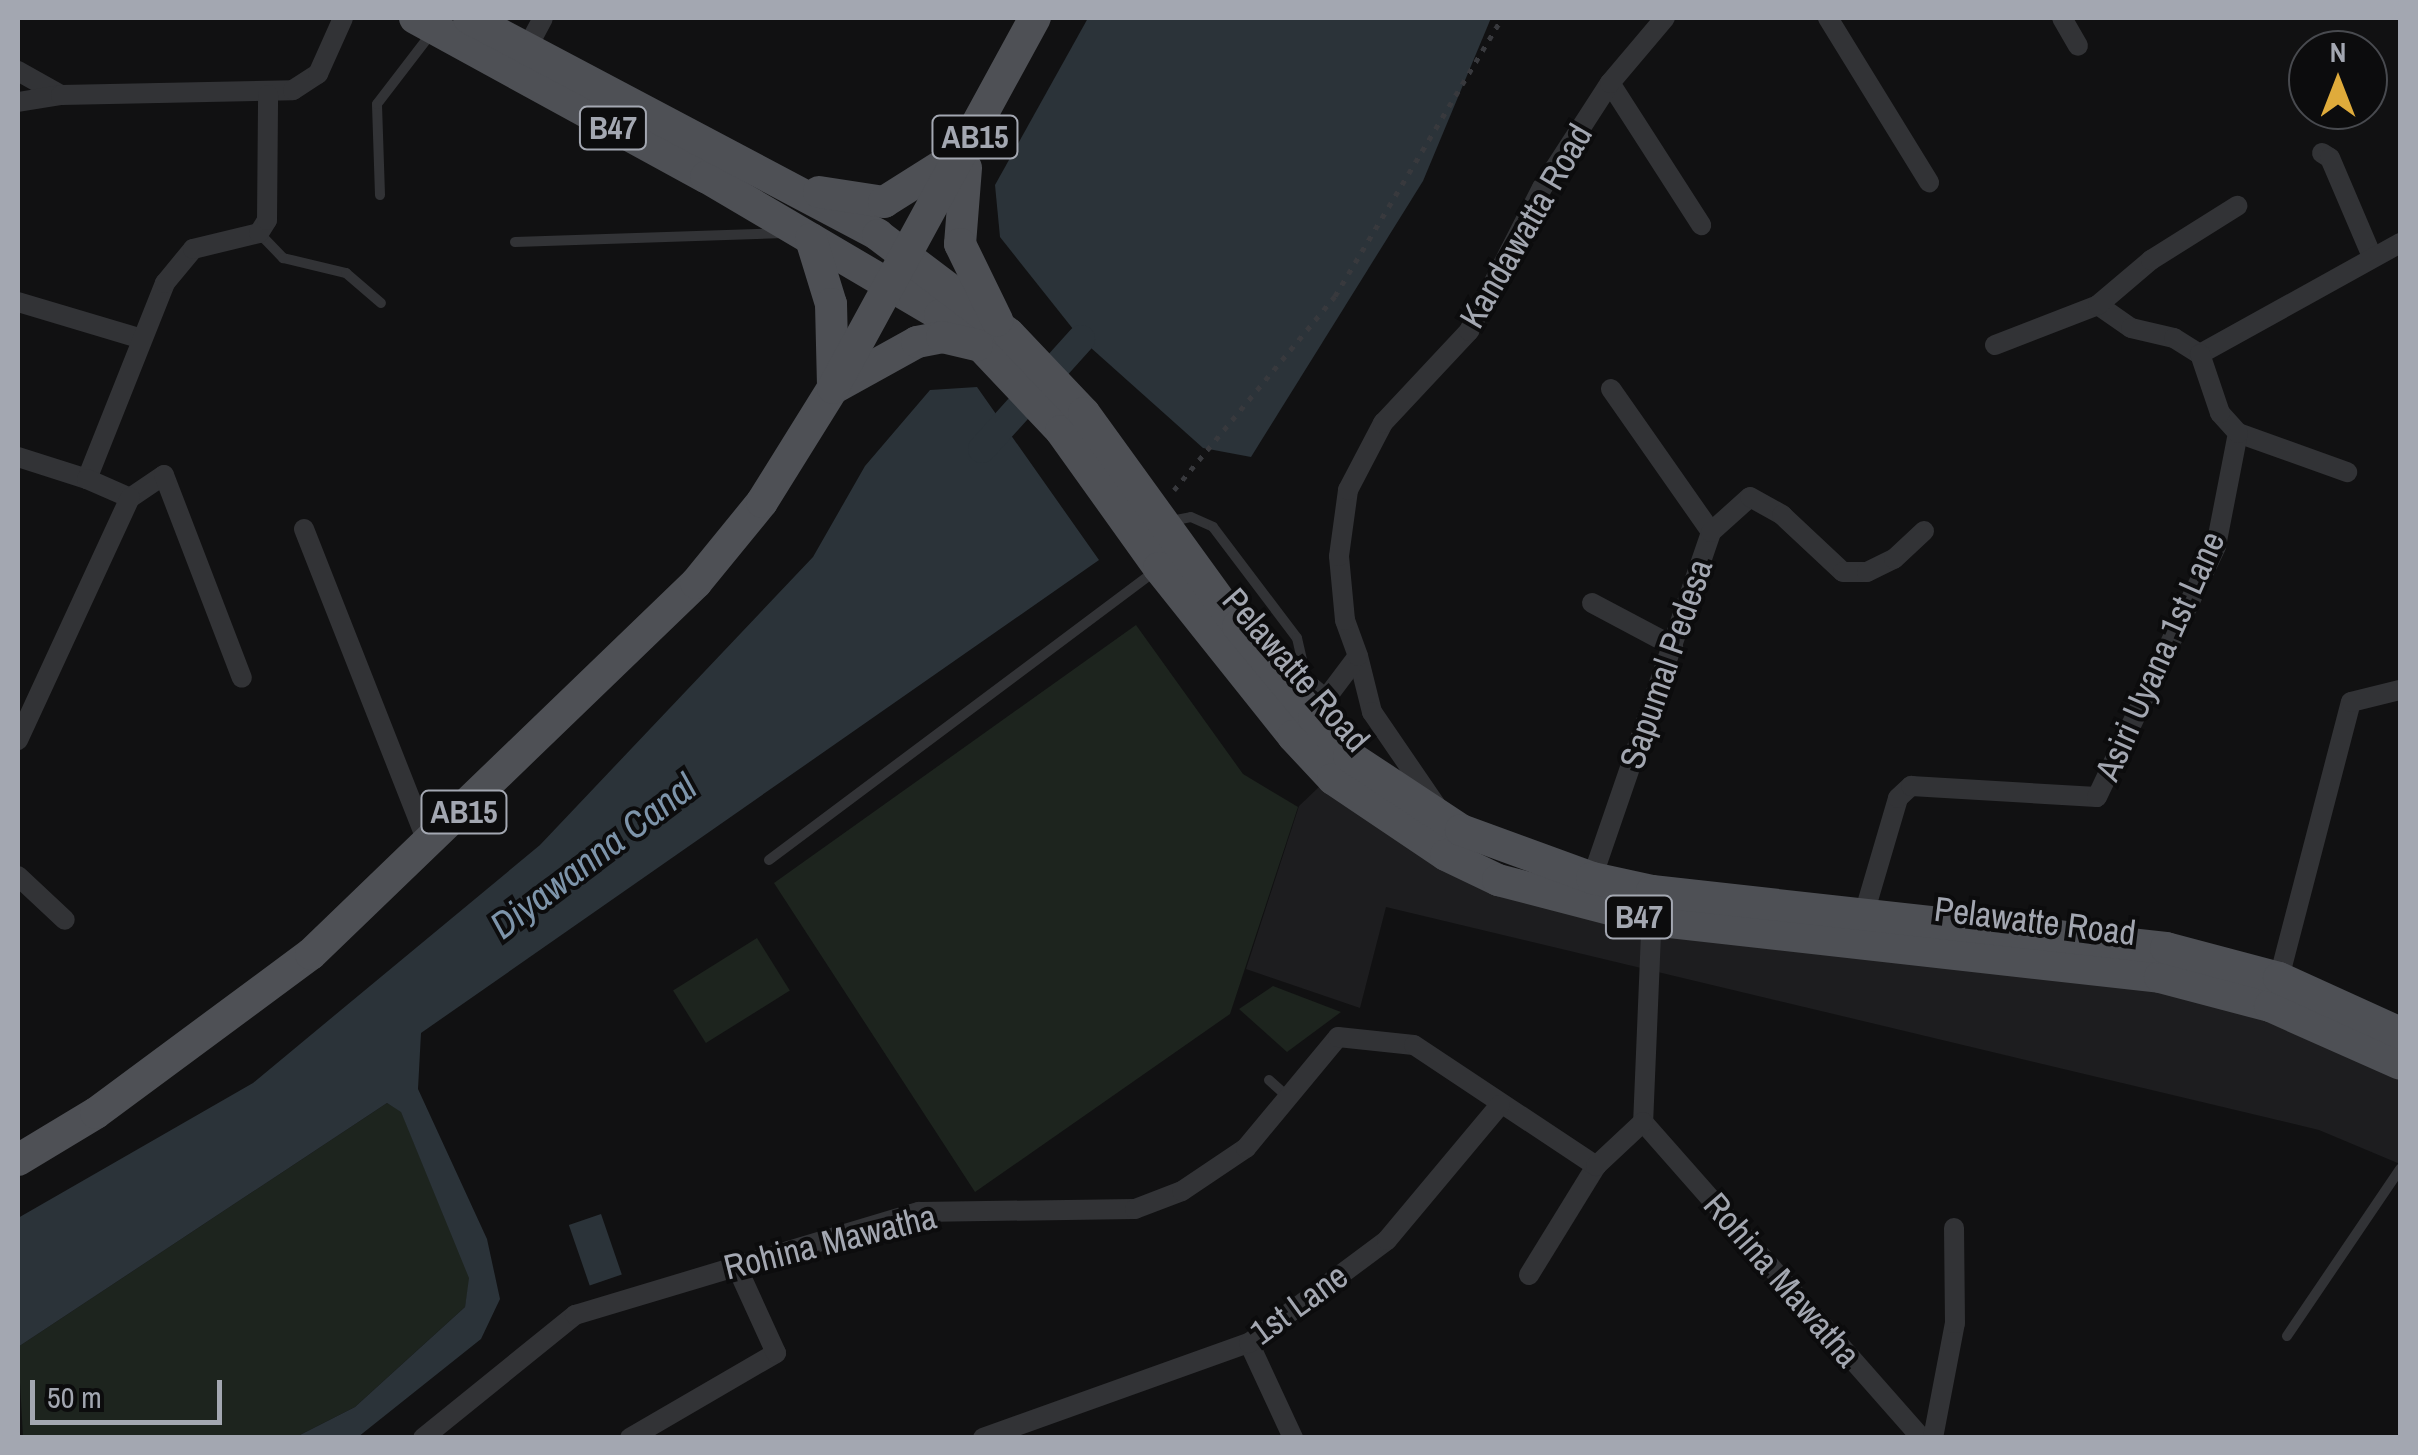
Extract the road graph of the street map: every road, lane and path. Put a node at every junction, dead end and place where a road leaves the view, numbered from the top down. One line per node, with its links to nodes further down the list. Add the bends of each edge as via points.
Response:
1 (343, 18): 15 (street, via 318,74 294,90)
2 (469, 18): 11 (main road, Pelawatte Road / B47)
3 (543, 18): 11 (street)
4 (1035, 18): 17 (main road, AB15)
5 (1502, 18): 46 (path, via 1335,296)
6 (1664, 18): 13 (street, Kandawatta Road)
7 (1828, 18): 19 (street)
8 (2062, 18): 10 (street)
9 (424, 25): 21 (lane, via 377,104); 25 (main road, Pelawatte Road / B47)
10 (2078, 46)
11 (526, 50): 20 (main road, Pelawatte Road / B47)
12 (18, 71): 14 (street)
13 (1610, 84): 23 (street); 53 (street, Kandawatta Road, via 1542,188 1469,331 1384,423 1348,490 1339,556 1345,620)
14 (62, 94): 15 (street); 16 (street)
15 (268, 94): 24 (street, via 267,220)
16 (18, 102)
17 (968, 149): 20 (main road, via 884,202); 29 (main road, AB15); 35 (main road, via 960,244)
18 (2322, 153): 28 (street, via 2330,158)
19 (1929, 182)
20 (797, 189): 29 (main road, Pelawatte Road / B47)
21 (380, 195)
22 (2237, 206): 33 (street, via 2151,260)
23 (1701, 225)
24 (259, 233): 32 (lane, via 283,258 346,273); 34 (street, via 193,248 164,283)
25 (806, 236): 26 (lane); 30 (main road, Pelawatte Road / B47); 38 (main road, via 831,304)
26 (515, 242)
27 (2400, 243): 28 (street)
28 (2370, 254): 37 (street)
29 (910, 255): 30 (main road, AB15); 35 (main road, Pelawatte Road / B47)
30 (891, 285): 35 (main road, Pelawatte Road / B47); 38 (main road, AB15)
31 (18, 302): 34 (street)
32 (381, 303)
33 (2098, 305): 36 (street); 37 (street, via 2130,328 2174,338)
34 (142, 339): 44 (street)
35 (995, 340): 38 (main road, via 917,342); 40 (main road, Pelawatte Road / B47)
36 (1995, 346)
37 (2200, 354): 41 (street, via 2220,413)
38 (833, 388): 59 (main road, AB15, via 762,502 696,583)
39 (1611, 388): 49 (street)
40 (1072, 422): 46 (main road, Pelawatte Road / B47); 50 (main road, Pelawatte Road / B47)
41 (2238, 433): 43 (street); 65 (street, Asiri Uyana 1st Lane, via 2216,546 2097,797 1911,786 1898,798)
42 (18, 457): 44 (street)
43 (2347, 472)
44 (88, 480): 45 (street)
45 (130, 498): 54 (street, via 164,475); 57 (street)
46 (1158, 516): 56 (main road, Pelawatte Road / B47)
47 (304, 529): 59 (street)
48 (1924, 531): 49 (street, Sapumal Pedesa, via 1894,559 1866,572 1843,572 1782,515 1750,497)
49 (1711, 532): 52 (street, Sapumal Pedesa)
50 (1159, 568): 56 (main road, Pelawatte Road / B47); 60 (lane)
51 (1592, 603): 52 (street)
52 (1672, 646): 62 (street, Sapumal Pedesa)
53 (1358, 656): 56 (street); 58 (street, Kandawatta Road, via 1372,712)
54 (242, 678)
55 (2400, 690): 66 (street, via 2350,702)
56 (1301, 705): 58 (main road, Pelawatte Road / B47, via 1349,756); 63 (main road, Pelawatte Road / B47, via 1333,780 1446,855 1498,880)
57 (18, 740)
58 (1448, 822): 62 (main road, Pelawatte Road / B47)
59 (429, 846): 73 (main road, AB15, via 311,954 96,1113)
60 (769, 860)
61 (18, 876): 64 (street)
62 (1592, 878): 63 (main road, Pelawatte Road / B47)
63 (1652, 905): 65 (main road, Pelawatte Road / B47); 72 (street)
64 (65, 920)
65 (1861, 925): 66 (main road, Pelawatte Road / B47, via 2166,948); 68 (main road, Pelawatte Road / B47, via 2160,976 2270,1006)
66 (2279, 978): 67 (main road, Pelawatte Road / B47)
67 (2400, 1033)
68 (2400, 1064)
69 (1269, 1080): 70 (lane)
70 (1287, 1096): 71 (street, Rohina Mawatha, via 1338,1037 1414,1045); 77 (street, Rohina Mawatha, via 1246,1148 1182,1191 1135,1209 918,1212)
71 (1500, 1105): 74 (street, Rohina Mawatha); 80 (street, 1st Lane, via 1387,1240)
72 (1643, 1122): 74 (street); 85 (street, Rohina Mawatha)
73 (18, 1159)
74 (1596, 1166): 78 (street)
75 (2400, 1169): 79 (lane)
76 (1954, 1228): 86 (street, via 1955,1324)
77 (735, 1263): 81 (street, Rohina Mawatha, via 575,1315); 82 (street, via 776,1353)
78 (1529, 1275)
79 (2287, 1336)
80 (1249, 1343): 83 (street, 1st Lane); 84 (street)
81 (423, 1438)
82 (630, 1438)
83 (983, 1438)
84 (1293, 1438)
85 (1922, 1438)
86 (1934, 1438)

